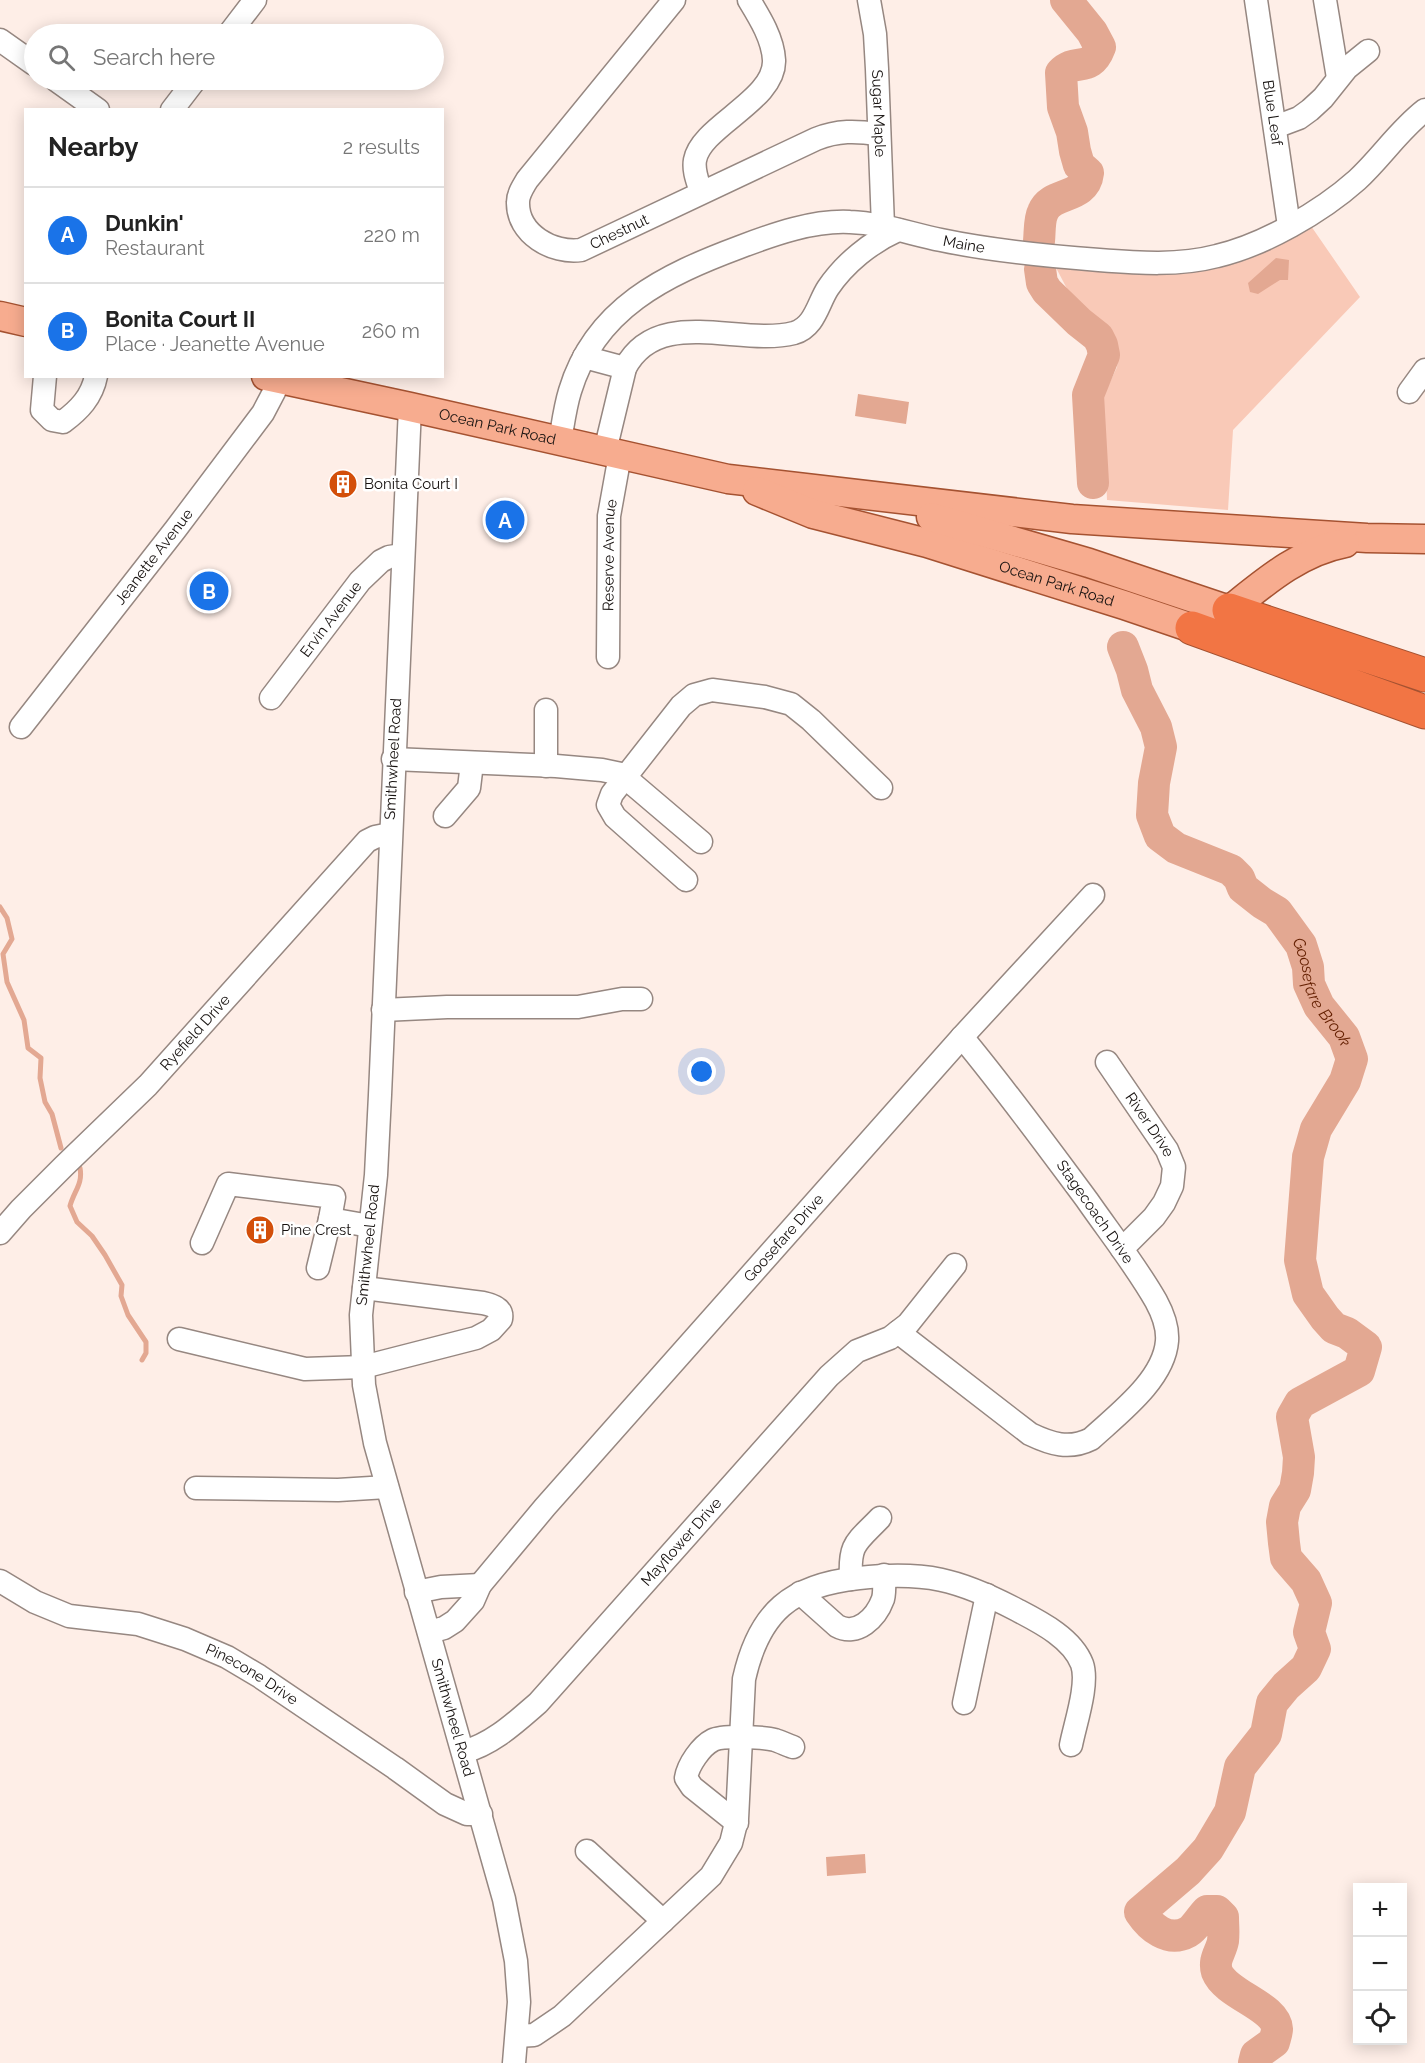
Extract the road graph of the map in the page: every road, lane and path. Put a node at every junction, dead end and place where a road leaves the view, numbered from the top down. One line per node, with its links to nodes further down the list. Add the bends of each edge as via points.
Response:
1 (255, 0): 7 (street)
2 (674, 0): 19 (street, Chestnut, via 527,180 518,203 527,230 553,248 569,252 595,244)
3 (749, 0): 19 (street, via 768,36 773,69 757,95 698,152 695,174)
4 (869, 0): 18 (street, Sugar Maple)
5 (1256, 0): 17 (street, Blue Leaf)
6 (1325, 0): 11 (street)
7 (237, 24)
8 (0, 40): 10 (street)
9 (1368, 51): 11 (street)
10 (24, 57)
11 (1338, 78): 17 (street, via 1311,110)
12 (70, 90): 14 (street)
13 (187, 90): 15 (street)
14 (95, 108)
15 (174, 108)
16 (1425, 110): 20 (street, Maine, via 1356,181)
17 (1275, 127): 20 (street, Blue Leaf)
18 (879, 134): 19 (street, Chestnut, via 831,133); 21 (street, Sugar Maple)
19 (701, 192)
20 (1289, 226): 21 (street, Maine, via 1233,252 1165,263 1014,253)
21 (890, 228): 22 (street, Maine, via 830,222 782,233 701,262 637,296 608,323); 23 (street, via 828,288 807,327 795,333 764,335 674,333 645,344)
22 (584, 357): 23 (street); 30 (street, Maine, via 570,391)
23 (625, 368): 31 (street, Reserve Avenue)
24 (1425, 370): 28 (street)
25 (45, 378): 26 (street, via 42,410 52,420 63,423 80,410)
26 (96, 378)
27 (273, 378): 29 (main road, Ocean Park Road); 46 (street, Jeanette Avenue, via 274,392 263,413)
28 (1409, 392)
29 (410, 406): 30 (main road, Ocean Park Road); 37 (street, Smithwheel Road)
30 (560, 441): 31 (main road, Ocean Park Road)
31 (612, 453): 32 (main road, Ocean Park Road); 41 (street, Reserve Avenue)
32 (728, 479): 33 (main road, Ocean Park Road); 40 (main road, Ocean Park Road, via 813,514 927,543)
33 (818, 489): 34 (main road, Ocean Park Road, via 1072,519); 39 (main road, via 1029,544)
34 (1253, 532): 35 (main road, Ocean Park Road); 38 (main road, via 1266,548)
35 (1367, 538): 36 (main road, Ocean Park Road); 38 (main road, Ocean Park Road, via 1324,547)
36 (1425, 539)
37 (403, 555): 43 (street, Ervin Avenue, via 381,561 360,581); 47 (street, Smithwheel Road)
38 (1269, 579): 39 (main road, Ocean Park Road)
39 (1229, 610): 40 (main road, Ocean Park Road, via 1211,625); 42 (highway)
40 (1192, 628): 45 (highway)
41 (608, 657)
42 (1425, 675)
43 (271, 698)
44 (546, 710): 49 (street)
45 (1425, 712)
46 (21, 728)
47 (393, 759): 48 (street); 53 (street, Smithwheel Road)
48 (472, 764): 49 (street); 52 (street, via 470,788)
49 (546, 766): 50 (street)
50 (626, 776): 51 (street, via 686,699 712,690 791,704); 54 (street); 55 (street, via 608,801 610,812)
51 (881, 788)
52 (445, 816)
53 (390, 834): 58 (street, Smithwheel Road); 61 (street, Ryefield Drive, via 368,841 148,1084)
54 (701, 842)
55 (686, 880)
56 (1093, 896): 59 (street, Goosefare Drive)
57 (641, 999): 58 (street, via 578,1007)
58 (383, 1010): 63 (street, Smithwheel Road)
59 (962, 1038): 66 (street, Stagecoach Drive, via 1002,1085); 79 (street, Goosefare Drive)
60 (1107, 1062): 66 (street, River Drive, via 1167,1150 1174,1167 1172,1186 1164,1203)
61 (10, 1205): 64 (street, Ryefield Drive)
62 (330, 1219): 63 (street); 65 (street, via 334,1197 228,1184); 68 (street)
63 (370, 1226): 69 (street, Smithwheel Road)
64 (0, 1233)
65 (202, 1243)
66 (1122, 1249): 70 (street, Stagecoach Drive, via 1164,1320 1167,1339 1163,1360 1132,1400 1091,1439 1080,1444 1062,1446 1030,1434)
67 (955, 1265): 70 (street, Mayflower Drive, via 919,1312)
68 (318, 1268)
69 (364, 1288): 72 (street, Smithwheel Road); 72 (street, via 483,1303 502,1315 498,1323 476,1338)
70 (898, 1332): 88 (street, Mayflower Drive, via 857,1351 829,1376 538,1703 492,1739)
71 (179, 1339): 72 (street, via 305,1369)
72 (363, 1367): 73 (street, Smithwheel Road, via 371,1428)
73 (387, 1487): 74 (street); 80 (street, Smithwheel Road)
74 (196, 1488)
75 (880, 1518): 77 (street, via 855,1544 850,1557)
76 (884, 1575): 77 (street); 81 (street, via 884,1598 872,1617 857,1629 837,1626); 82 (street, via 942,1579)
77 (851, 1579): 81 (street, via 820,1584)
78 (0, 1581): 89 (street, Pinecone Drive, via 69,1616 138,1624 227,1657 445,1804 467,1814)
79 (480, 1585): 80 (street); 83 (street, Goosefare Drive, via 455,1622)
80 (417, 1592): 83 (street, Smithwheel Road)
81 (800, 1593): 85 (street, via 774,1614 753,1644 744,1679)
82 (987, 1595): 84 (street); 86 (street, via 1062,1638 1082,1665 1084,1680)
83 (429, 1632): 88 (street, Smithwheel Road)
84 (964, 1703)
85 (741, 1738): 87 (street, via 774,1739); 90 (street); 90 (street, via 714,1740 692,1761 686,1778)
86 (1071, 1745)
87 (793, 1747)
88 (463, 1752): 89 (street, Smithwheel Road)
89 (481, 1814): 93 (street, Smithwheel Road, via 516,1961)
90 (737, 1823): 92 (street, via 718,1868)
91 (587, 1851): 92 (street)
92 (663, 1921): 93 (street, via 562,2016 534,2035)
93 (517, 2037): 94 (street, Smithwheel Road)
94 (514, 2063)

